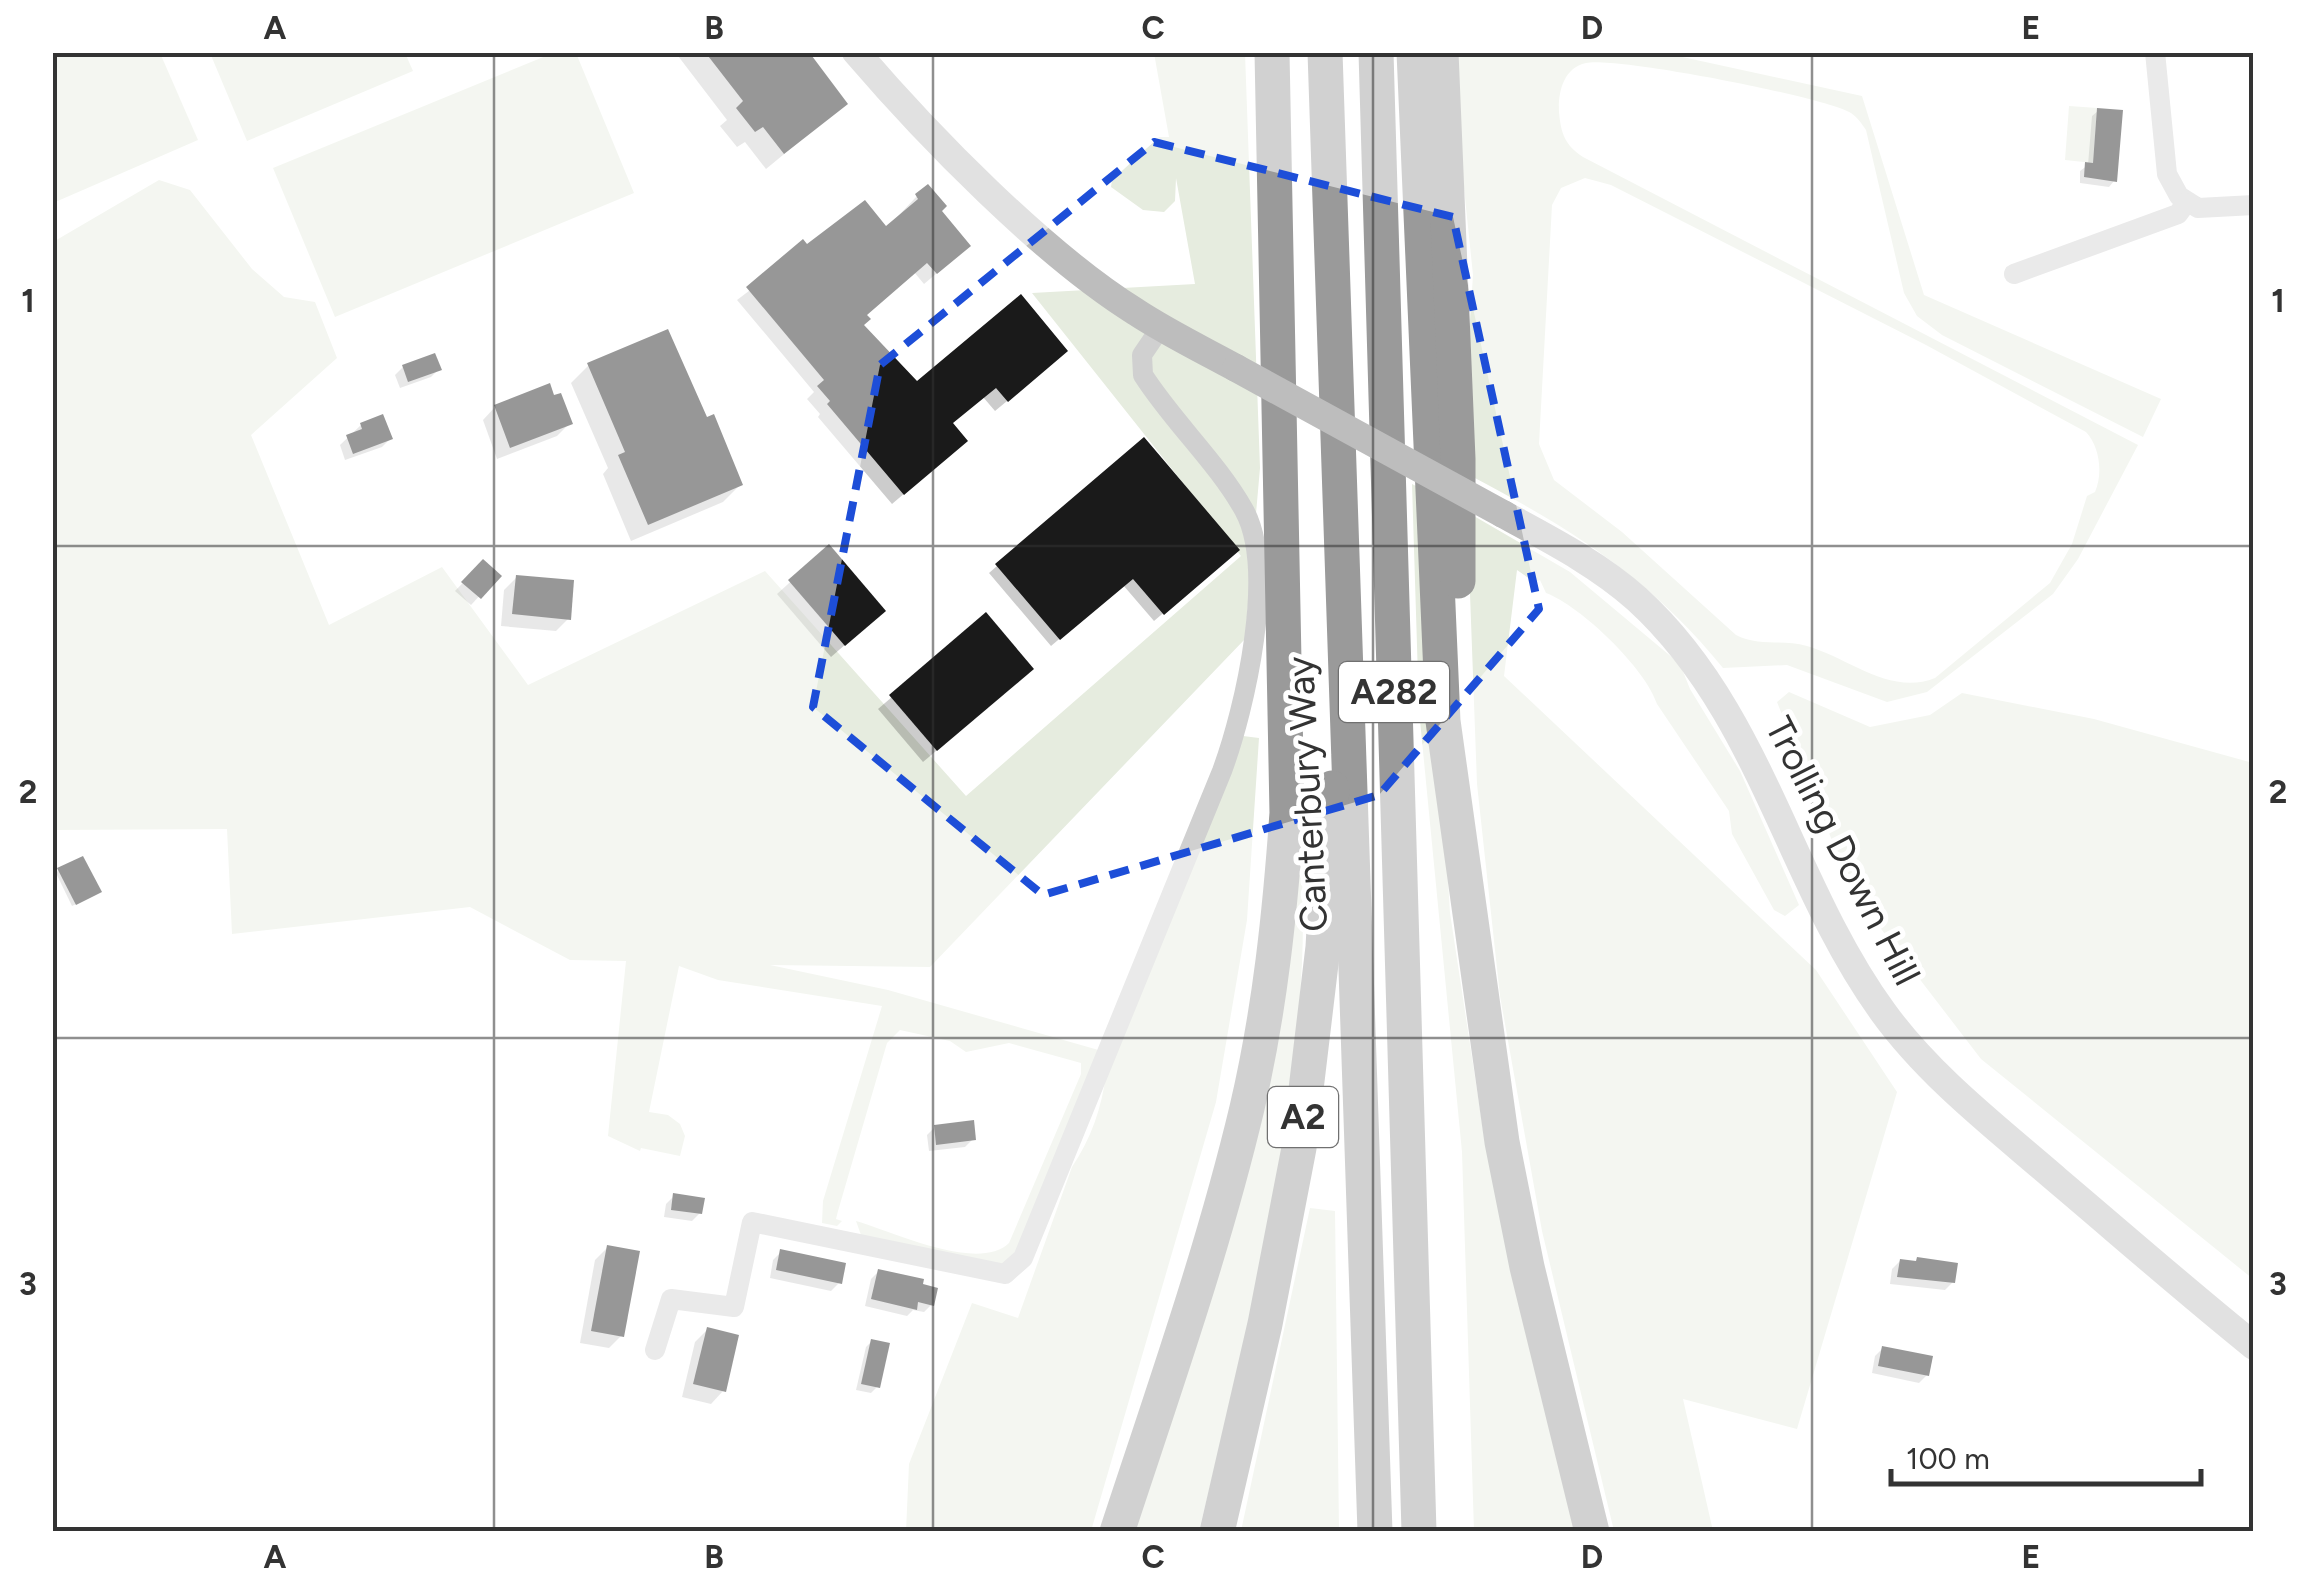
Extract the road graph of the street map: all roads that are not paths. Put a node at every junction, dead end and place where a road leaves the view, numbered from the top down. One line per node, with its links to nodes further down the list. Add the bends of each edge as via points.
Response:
1 (856, 52): 11 (main road, Trolling Down Hill, via 1063,256)
2 (1272, 52): 17 (highway, via 1288,812 1277,934 1235,1156)
3 (1324, 52): 12 (highway, Canterbury Way / A282)
4 (1376, 52): 16 (highway, A282)
5 (1414, 52): 13 (highway, via 1444,721)
6 (1441, 52): 13 (highway, via 1459,490)
7 (2155, 52): 8 (street, via 2167,174)
8 (2186, 204): 9 (street); 10 (street, via 2176,215)
9 (2254, 205)
10 (2014, 274)
11 (1161, 327): 14 (main road, Trolling Down Hill, bridge, via 1504,514 1639,601 1711,686 1750,750 1849,960 1909,1045 2010,1140); 15 (street, via 1142,355 1143,375 1242,507 1259,554 1245,693 1222,772 1023,1258 1012,1272 994,1273 752,1222 734,1306 671,1299)
12 (1344, 697): 18 (highway, A2, via 1299,1148); 19 (highway, Canterbury Way / A282)
13 (1462, 855): 22 (highway, via 1505,1158)
14 (2254, 1346)
15 (655, 1350)
16 (1417, 1443): 20 (highway); 21 (highway)
17 (1117, 1532)
18 (1217, 1532)
19 (1375, 1532)
20 (1418, 1532)
21 (1437, 1532)
22 (1592, 1532)

